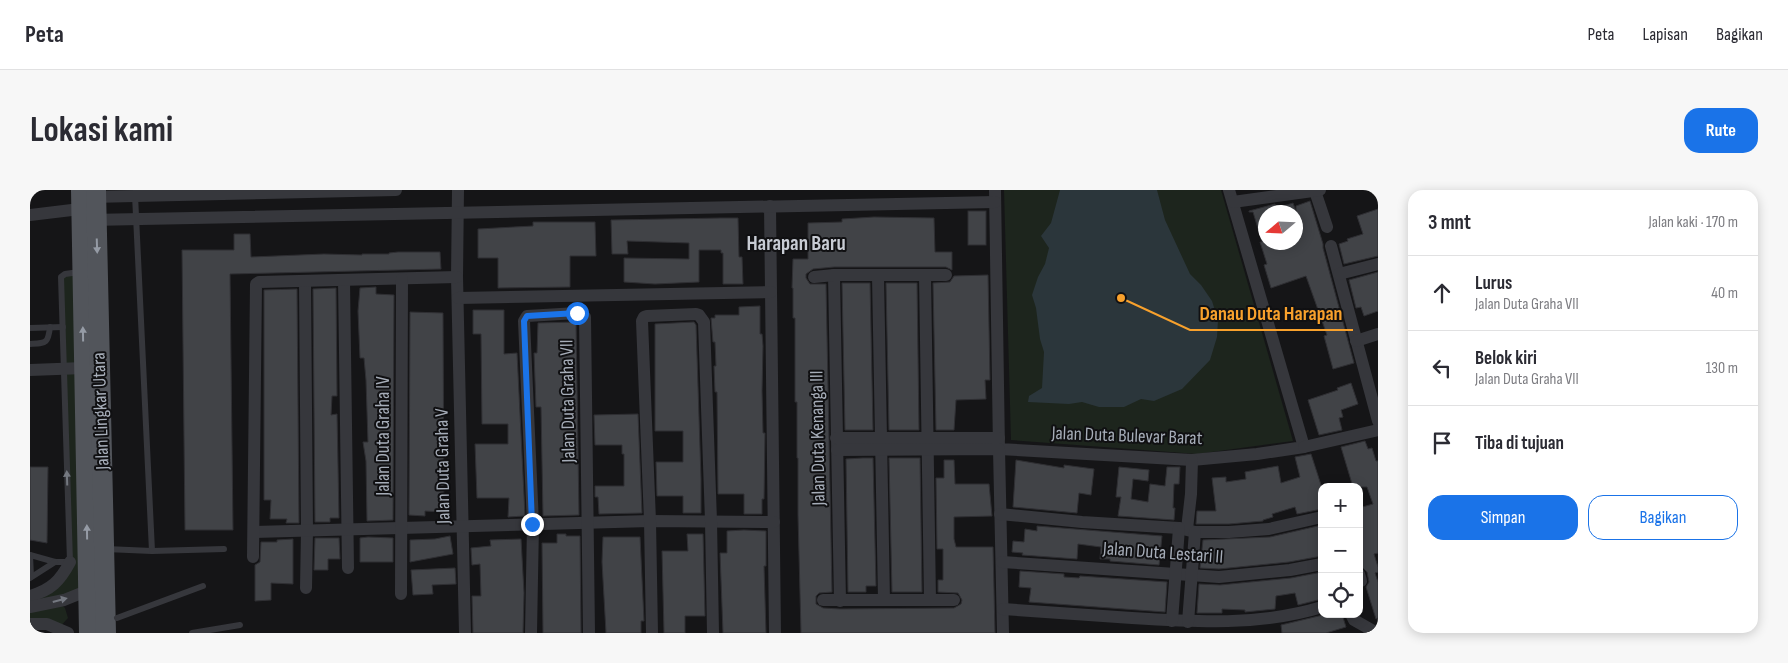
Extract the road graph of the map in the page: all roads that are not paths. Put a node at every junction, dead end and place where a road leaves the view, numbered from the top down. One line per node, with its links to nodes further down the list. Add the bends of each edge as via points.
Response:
1 (396, 190): 3 (street)
2 (1320, 190): 5 (street)
3 (252, 191): 6 (street)
4 (458, 191): 11 (street, Jalan Duta Graha V)
5 (1315, 191): 8 (street); 14 (street)
6 (132, 194): 9 (street); 13 (lane)
7 (995, 196): 10 (street); 41 (street)
8 (1231, 196): 45 (street)
9 (91, 205): 12 (street); 13 (street); 17 (main road, Jalan Lingkar Utara); 61 (main road, Jalan Lingkar Utara, one-way to 61)
10 (770, 206): 11 (street); 28 (street)
11 (458, 210): 13 (street); 23 (street, Jalan Duta Graha V)
12 (30, 215)
13 (133, 219): 62 (lane)
14 (1326, 227)
15 (1331, 246): 18 (street)
16 (1378, 264): 18 (street)
17 (82, 271): 31 (lane, via 61,277); 36 (main road, Jalan Lingkar Utara, one-way to 17)
18 (1339, 274): 34 (street)
19 (834, 275): 22 (street); 24 (street); 42 (street, Jalan Duta Kenanga III)
20 (925, 275): 21 (street); 22 (street); 44 (street)
21 (946, 275)
22 (878, 276): 43 (street)
23 (457, 277): 25 (street); 29 (street, Jalan Duta Graha V)
24 (814, 277)
25 (402, 279): 26 (street); 55 (street, Jalan Duta Graha IV)
26 (344, 280): 27 (street); 56 (street)
27 (304, 282): 58 (street); 59 (street, via 256,284)
28 (771, 292): 29 (street); 51 (street)
29 (458, 298): 54 (street, Jalan Duta Graha V)
30 (50, 327): 31 (lane); 32 (lane); 35 (lane, via 46,342)
31 (63, 327): 37 (lane)
32 (30, 328)
33 (1378, 334): 34 (street)
34 (1356, 341): 39 (street)
35 (30, 344)
36 (84, 368): 37 (street); 66 (main road, Jalan Lingkar Utara, one-way to 36)
37 (64, 369): 38 (street); 66 (lane, one-way to 37)
38 (30, 370)
39 (1378, 421)
40 (1378, 430): 45 (street, Jalan Duta Bulevar Barat)
41 (999, 443): 44 (street, Jalan Duta Bulevar Barat); 46 (street, Jalan Duta Bulevar Barat); 47 (street)
42 (837, 444): 43 (street, Jalan Duta Bulevar Barat); 79 (street, Jalan Duta Kenanga III)
43 (882, 444): 44 (street, Jalan Duta Bulevar Barat); 80 (street)
44 (928, 444): 81 (street)
45 (1304, 447): 46 (street, Jalan Duta Bulevar Barat)
46 (1192, 460): 57 (street)
47 (1000, 514): 57 (street); 67 (street)
48 (1318, 518): 57 (street, via 1269,529 1230,532)
49 (650, 521): 50 (street); 50 (street, via 642,321 647,316 696,314 704,322); 52 (street); 97 (street)
50 (711, 521): 51 (street); 98 (street)
51 (774, 522): 99 (street)
52 (588, 523): 53 (street); 53 (street, Jalan Duta Graha VII, via 585,317 577,313 527,316 524,321); 96 (street, Jalan Duta Graha VII)
53 (532, 524): 54 (street); 95 (street)
54 (463, 526): 55 (street); 94 (street, Jalan Duta Graha V)
55 (402, 529): 56 (street); 76 (street, Jalan Duta Graha IV)
56 (348, 530): 58 (street); 69 (street)
57 (1187, 530): 70 (street); 71 (street)
58 (307, 531): 59 (street); 74 (street)
59 (254, 532): 64 (street)
60 (224, 549): 62 (lane)
61 (114, 550): 62 (lane); 91 (main road, Jalan Lingkar Utara)
62 (152, 551)
63 (30, 555): 65 (lane); 72 (lane)
64 (254, 557)
65 (55, 562): 66 (lane); 72 (lane)
66 (79, 562): 75 (main road, Jalan Lingkar Utara); 77 (street, via 51,587)
67 (1002, 562): 70 (street, Jalan Duta Lestari II); 85 (street)
68 (1318, 565): 71 (street, Jalan Duta Lestari II, via 1251,575)
69 (348, 568)
70 (1176, 574): 71 (street, Jalan Duta Lestari II); 87 (street)
71 (1192, 575): 88 (street)
72 (30, 578)
73 (203, 586): 73 (lane, via 143,609 134,612 158,602); 91 (lane, bridge)
74 (306, 588)
75 (89, 590): 83 (street, one-way to 75, via 64,600); 91 (main road, Jalan Lingkar Utara)
76 (401, 594)
77 (30, 596)
78 (824, 600): 79 (street)
79 (840, 600): 80 (street)
80 (884, 600): 81 (street)
81 (930, 600): 82 (street)
82 (954, 600)
83 (30, 607)
84 (1318, 608): 88 (street, via 1284,617)
85 (1003, 609): 87 (street); 100 (street)
86 (1353, 618): 101 (street)
87 (1172, 621): 88 (street)
88 (1188, 622)
89 (30, 624): 92 (street, via 47,624)
90 (240, 625): 93 (lane)
91 (104, 626)
92 (68, 633)
93 (192, 633)
94 (465, 633)
95 (531, 633)
96 (589, 633)
97 (652, 633)
98 (713, 633)
99 (775, 633)
100 (1003, 633)
101 (1377, 633)

